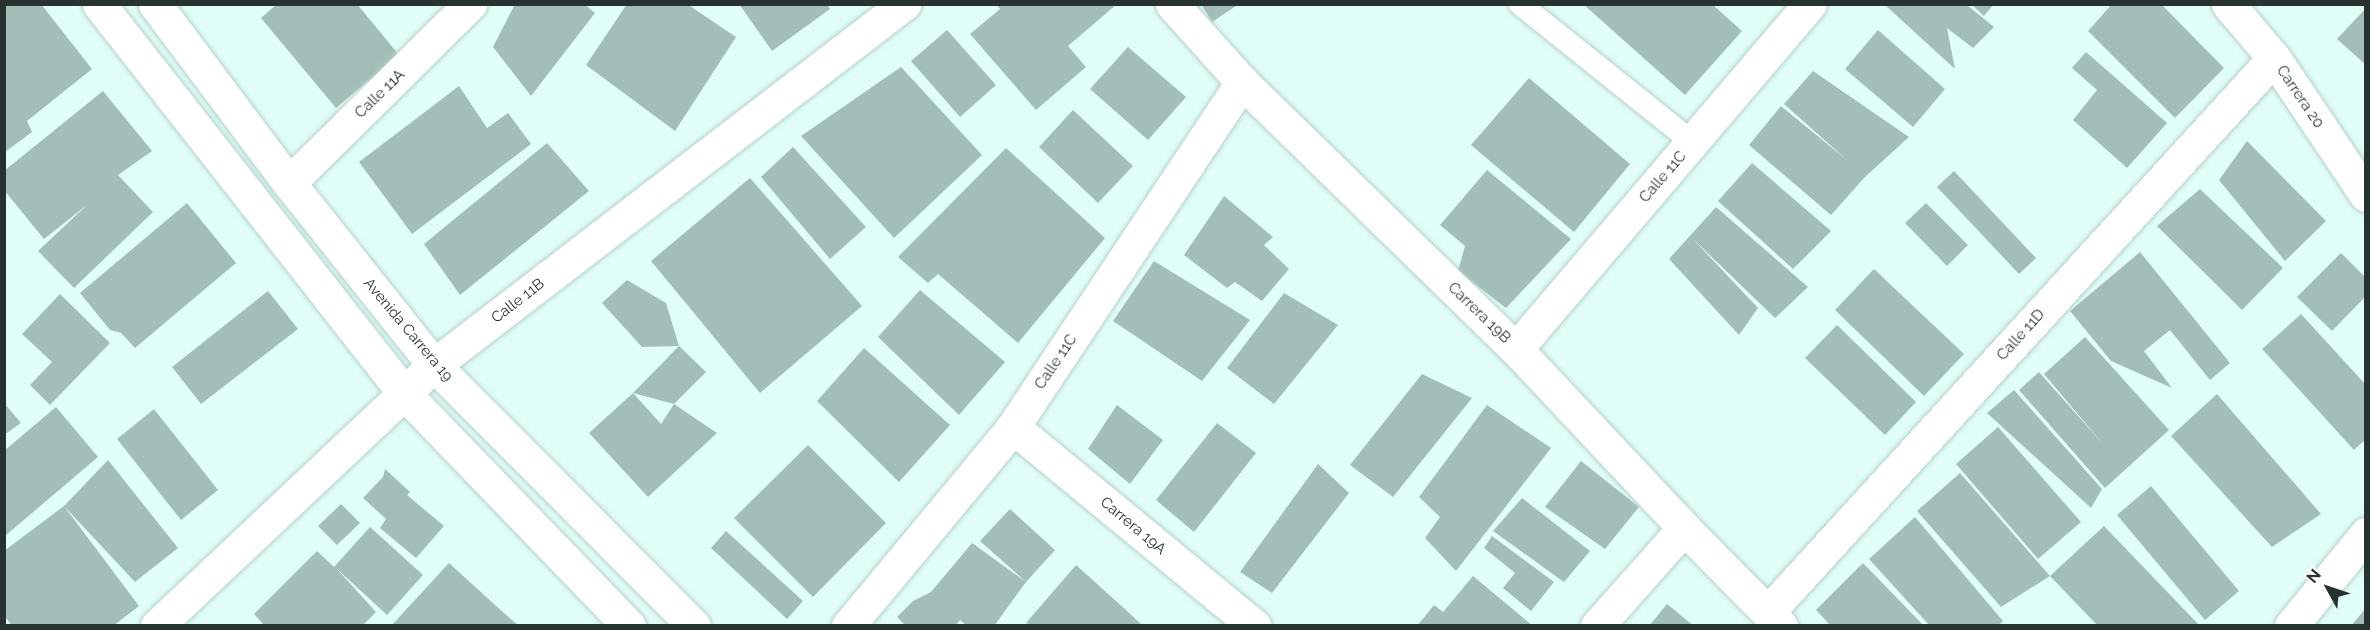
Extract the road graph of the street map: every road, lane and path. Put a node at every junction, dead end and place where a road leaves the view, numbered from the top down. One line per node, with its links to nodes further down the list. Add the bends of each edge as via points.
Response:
1 (99, 4): 16 (street)
2 (155, 4): 12 (street, Avenida Carrera 19)
3 (470, 4): 12 (street, Calle 11A)
4 (904, 4): 15 (street, Calle 11B)
5 (1172, 4): 10 (street, Carrera 19B)
6 (1520, 4): 11 (lane)
7 (1810, 4): 11 (street, Calle 11C)
8 (2228, 4): 9 (street, Carrera 20)
9 (2274, 58): 13 (street, Carrera 20); 20 (street, Calle 11D)
10 (1242, 82): 14 (street, Carrera 19B); 17 (street, Calle 11C)
11 (1692, 142): 14 (street, Calle 11C)
12 (289, 183): 15 (street, Avenida Carrera 19)
13 (2366, 195)
14 (1516, 349): 18 (street, Carrera 19B)
15 (434, 365): 16 (street, Calle 11B); 23 (street, Avenida Carrera 19)
16 (404, 393): 21 (street, Calle 11B); 22 (street)
17 (1013, 426): 24 (street, Calle 11C); 25 (street, Carrera 19A)
18 (1684, 528): 20 (street, Carrera 19B); 26 (street)
19 (2366, 534): 27 (street)
20 (1774, 619)
21 (157, 626)
22 (629, 626)
23 (694, 626)
24 (848, 626)
25 (1254, 626)
26 (1597, 626)
27 (2291, 626)

